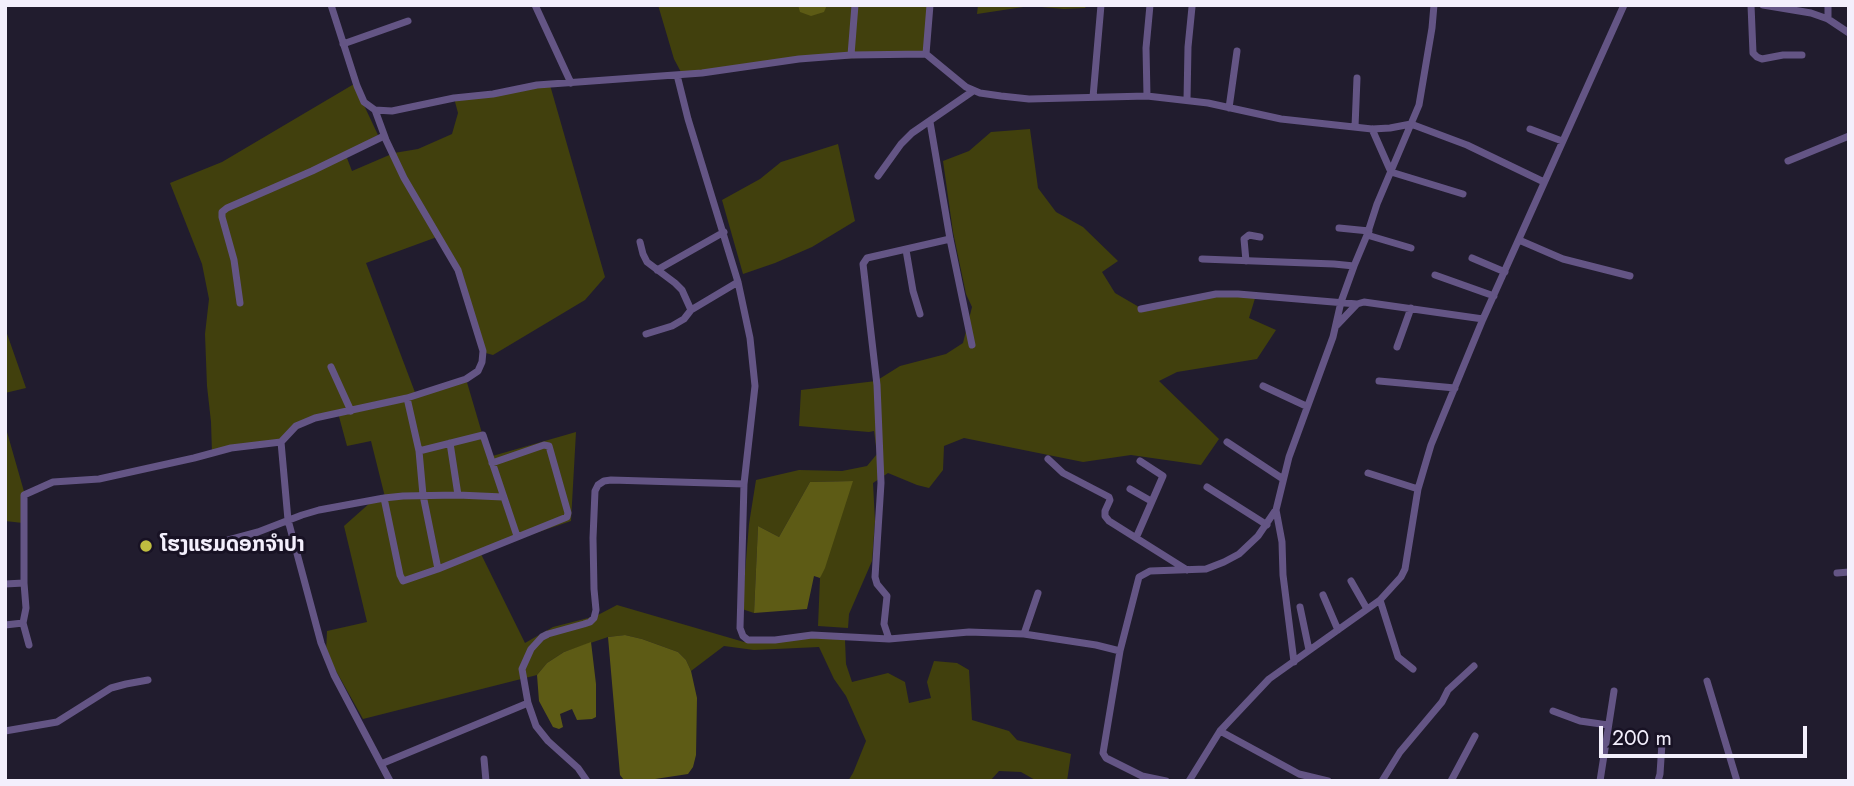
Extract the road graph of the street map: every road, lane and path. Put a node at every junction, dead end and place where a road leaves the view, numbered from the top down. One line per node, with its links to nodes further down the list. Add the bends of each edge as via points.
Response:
1 (331, 5): 16 (street)
2 (535, 5): 23 (street)
3 (855, 5): 19 (street)
4 (930, 5): 18 (street)
5 (1101, 5): 26 (street)
6 (1150, 5): 25 (street)
7 (1434, 5): 31 (street, via 1419,105)
8 (1624, 5): 37 (street)
9 (1751, 5): 20 (street, via 1753,53 1757,57)
10 (1762, 5): 13 (street)
11 (1828, 5): 13 (street)
12 (1192, 7): 27 (street)
13 (1828, 19): 15 (street)
14 (408, 21): 16 (street)
15 (1849, 33)
16 (343, 44): 29 (street, via 364,102)
17 (1237, 51): 28 (street)
18 (926, 54): 19 (street); 24 (street)
19 (851, 55): 21 (street)
20 (1802, 55)
21 (677, 75): 23 (street); 44 (street)
22 (1357, 78): 32 (street)
23 (571, 83): 29 (street)
24 (973, 91): 26 (street, via 1029,99); 30 (street)
25 (1147, 96): 26 (street); 27 (street)
26 (1093, 97)
27 (1187, 100): 28 (street)
28 (1229, 108): 32 (street)
29 (374, 110): 35 (street)
30 (930, 121): 40 (street, via 901,144); 47 (street)
31 (1411, 124): 33 (street); 39 (street); 41 (street)
32 (1355, 127): 33 (street)
33 (1372, 128): 39 (street)
34 (1530, 129): 37 (street)
35 (384, 136): 63 (street, via 222,212); 78 (street, via 458,270 483,351 478,372)
36 (1849, 136): 38 (street)
37 (1562, 141): 41 (street)
38 (1788, 161)
39 (1391, 172): 42 (street); 45 (street)
40 (878, 176)
41 (1544, 182): 48 (street)
42 (1463, 194)
43 (1339, 228): 45 (street)
44 (724, 232): 56 (street); 60 (street)
45 (1368, 233): 50 (street); 55 (street)
46 (1260, 237): 54 (street, via 1244,239)
47 (950, 239): 51 (street); 72 (street)
48 (1519, 240): 57 (street); 59 (street, via 1563,258)
49 (640, 242): 56 (street, via 647,262)
50 (1411, 248)
51 (906, 250): 68 (street); 121 (street, via 867,258 863,264 877,385 881,483 875,577 887,596 884,624)
52 (1472, 258): 57 (street)
53 (1202, 259): 54 (street)
54 (1246, 261): 55 (street)
55 (1354, 266): 62 (street)
56 (657, 270): 67 (street, via 682,290)
57 (1505, 272): 61 (street)
58 (1435, 275): 61 (street)
59 (1630, 276)
60 (738, 282): 67 (street); 90 (street, via 755,386)
61 (1494, 296): 69 (street)
62 (1341, 302): 64 (street); 66 (street, via 1216,294); 70 (street)
63 (240, 303)
64 (1357, 304): 65 (street); 70 (street)
65 (1411, 308): 69 (street); 73 (street)
66 (1141, 309)
67 (691, 310): 71 (street, via 672,326)
68 (920, 314)
69 (1483, 319): 77 (street)
70 (1337, 324): 79 (street)
71 (646, 334)
72 (972, 345)
73 (1397, 347)
74 (331, 367): 80 (street)
75 (1379, 381): 77 (street)
76 (1263, 386): 79 (street)
77 (1455, 388): 93 (street)
78 (407, 398): 80 (street); 84 (street)
79 (1306, 406): 89 (street)
80 (351, 411): 81 (street, via 296,426)
81 (281, 442): 100 (street); 110 (street, via 231,448 99,479 52,482 24,495)
82 (1227, 442): 89 (street)
83 (450, 443): 84 (street); 87 (street, via 483,435); 95 (street)
84 (419, 451): 94 (street)
85 (1048, 459): 103 (street, via 1063,473 1109,497 1105,516)
86 (1140, 461): 98 (street, via 1163,476)
87 (492, 463): 96 (street); 102 (street, via 544,445 551,450 567,517)
88 (1368, 473): 93 (street)
89 (1283, 479): 99 (street)
90 (744, 484): 121 (street, via 743,636 748,640 812,635); 131 (street, via 611,480 598,485 594,618 548,634 531,649 522,669)
91 (1207, 487): 101 (street)
92 (1130, 489): 98 (street)
93 (1418, 489): 114 (street, via 1405,569)
94 (423, 495): 95 (street); 97 (street); 105 (street)
95 (458, 495): 96 (street)
96 (503, 497): 102 (street)
97 (384, 498): 100 (street); 105 (street, via 402,581)
98 (1151, 501): 103 (street)
99 (1276, 510): 101 (street); 125 (street)
100 (288, 520): 104 (street); 139 (street, via 325,654)
101 (1267, 525): 106 (street, via 1231,558 1206,569)
102 (517, 536): 105 (street)
103 (1136, 538): 106 (street)
104 (221, 542)
105 (438, 569)
106 (1187, 570): 124 (street, via 1150,571 1139,577)
107 (1849, 572): 108 (street)
108 (1837, 573)
109 (1350, 581): 116 (street)
110 (24, 583): 111 (street); 117 (street)
111 (5, 584)
112 (1038, 593): 120 (street)
113 (1323, 595): 119 (street)
114 (1380, 600): 116 (street); 127 (street, via 1398,657)
115 (1300, 607): 123 (street)
116 (1367, 609): 119 (street)
117 (23, 623): 118 (street); 122 (street)
118 (5, 625)
119 (1338, 630): 123 (street)
120 (1024, 634): 121 (street, via 969,632); 124 (street)
121 (889, 639)
122 (29, 645)
123 (1309, 650): 125 (street)
124 (1120, 651): 143 (street, via 1104,755 1142,776)
125 (1294, 662): 135 (street, via 1269,679)
126 (1474, 666): 146 (street, via 1448,690)
127 (1413, 668)
128 (148, 680): 134 (street, via 111,688 64,720)
129 (1707, 681): 150 (street)
130 (1614, 691): 133 (street)
131 (528, 704): 139 (street); 142 (street, via 536,726)
132 (1553, 710): 133 (street, via 1580,721)
133 (1608, 725): 148 (street)
134 (5, 731)
135 (1220, 731): 144 (street); 145 (street, via 1299,774)
136 (1475, 736): 147 (street)
137 (1662, 743): 149 (street)
138 (484, 759): 141 (street)
139 (381, 764): 140 (street)
140 (390, 781)
141 (486, 781)
142 (587, 781)
143 (1166, 781)
144 (1189, 781)
145 (1328, 781)
146 (1382, 781)
147 (1451, 781)
148 (1600, 781)
149 (1658, 781)
150 (1737, 781)

